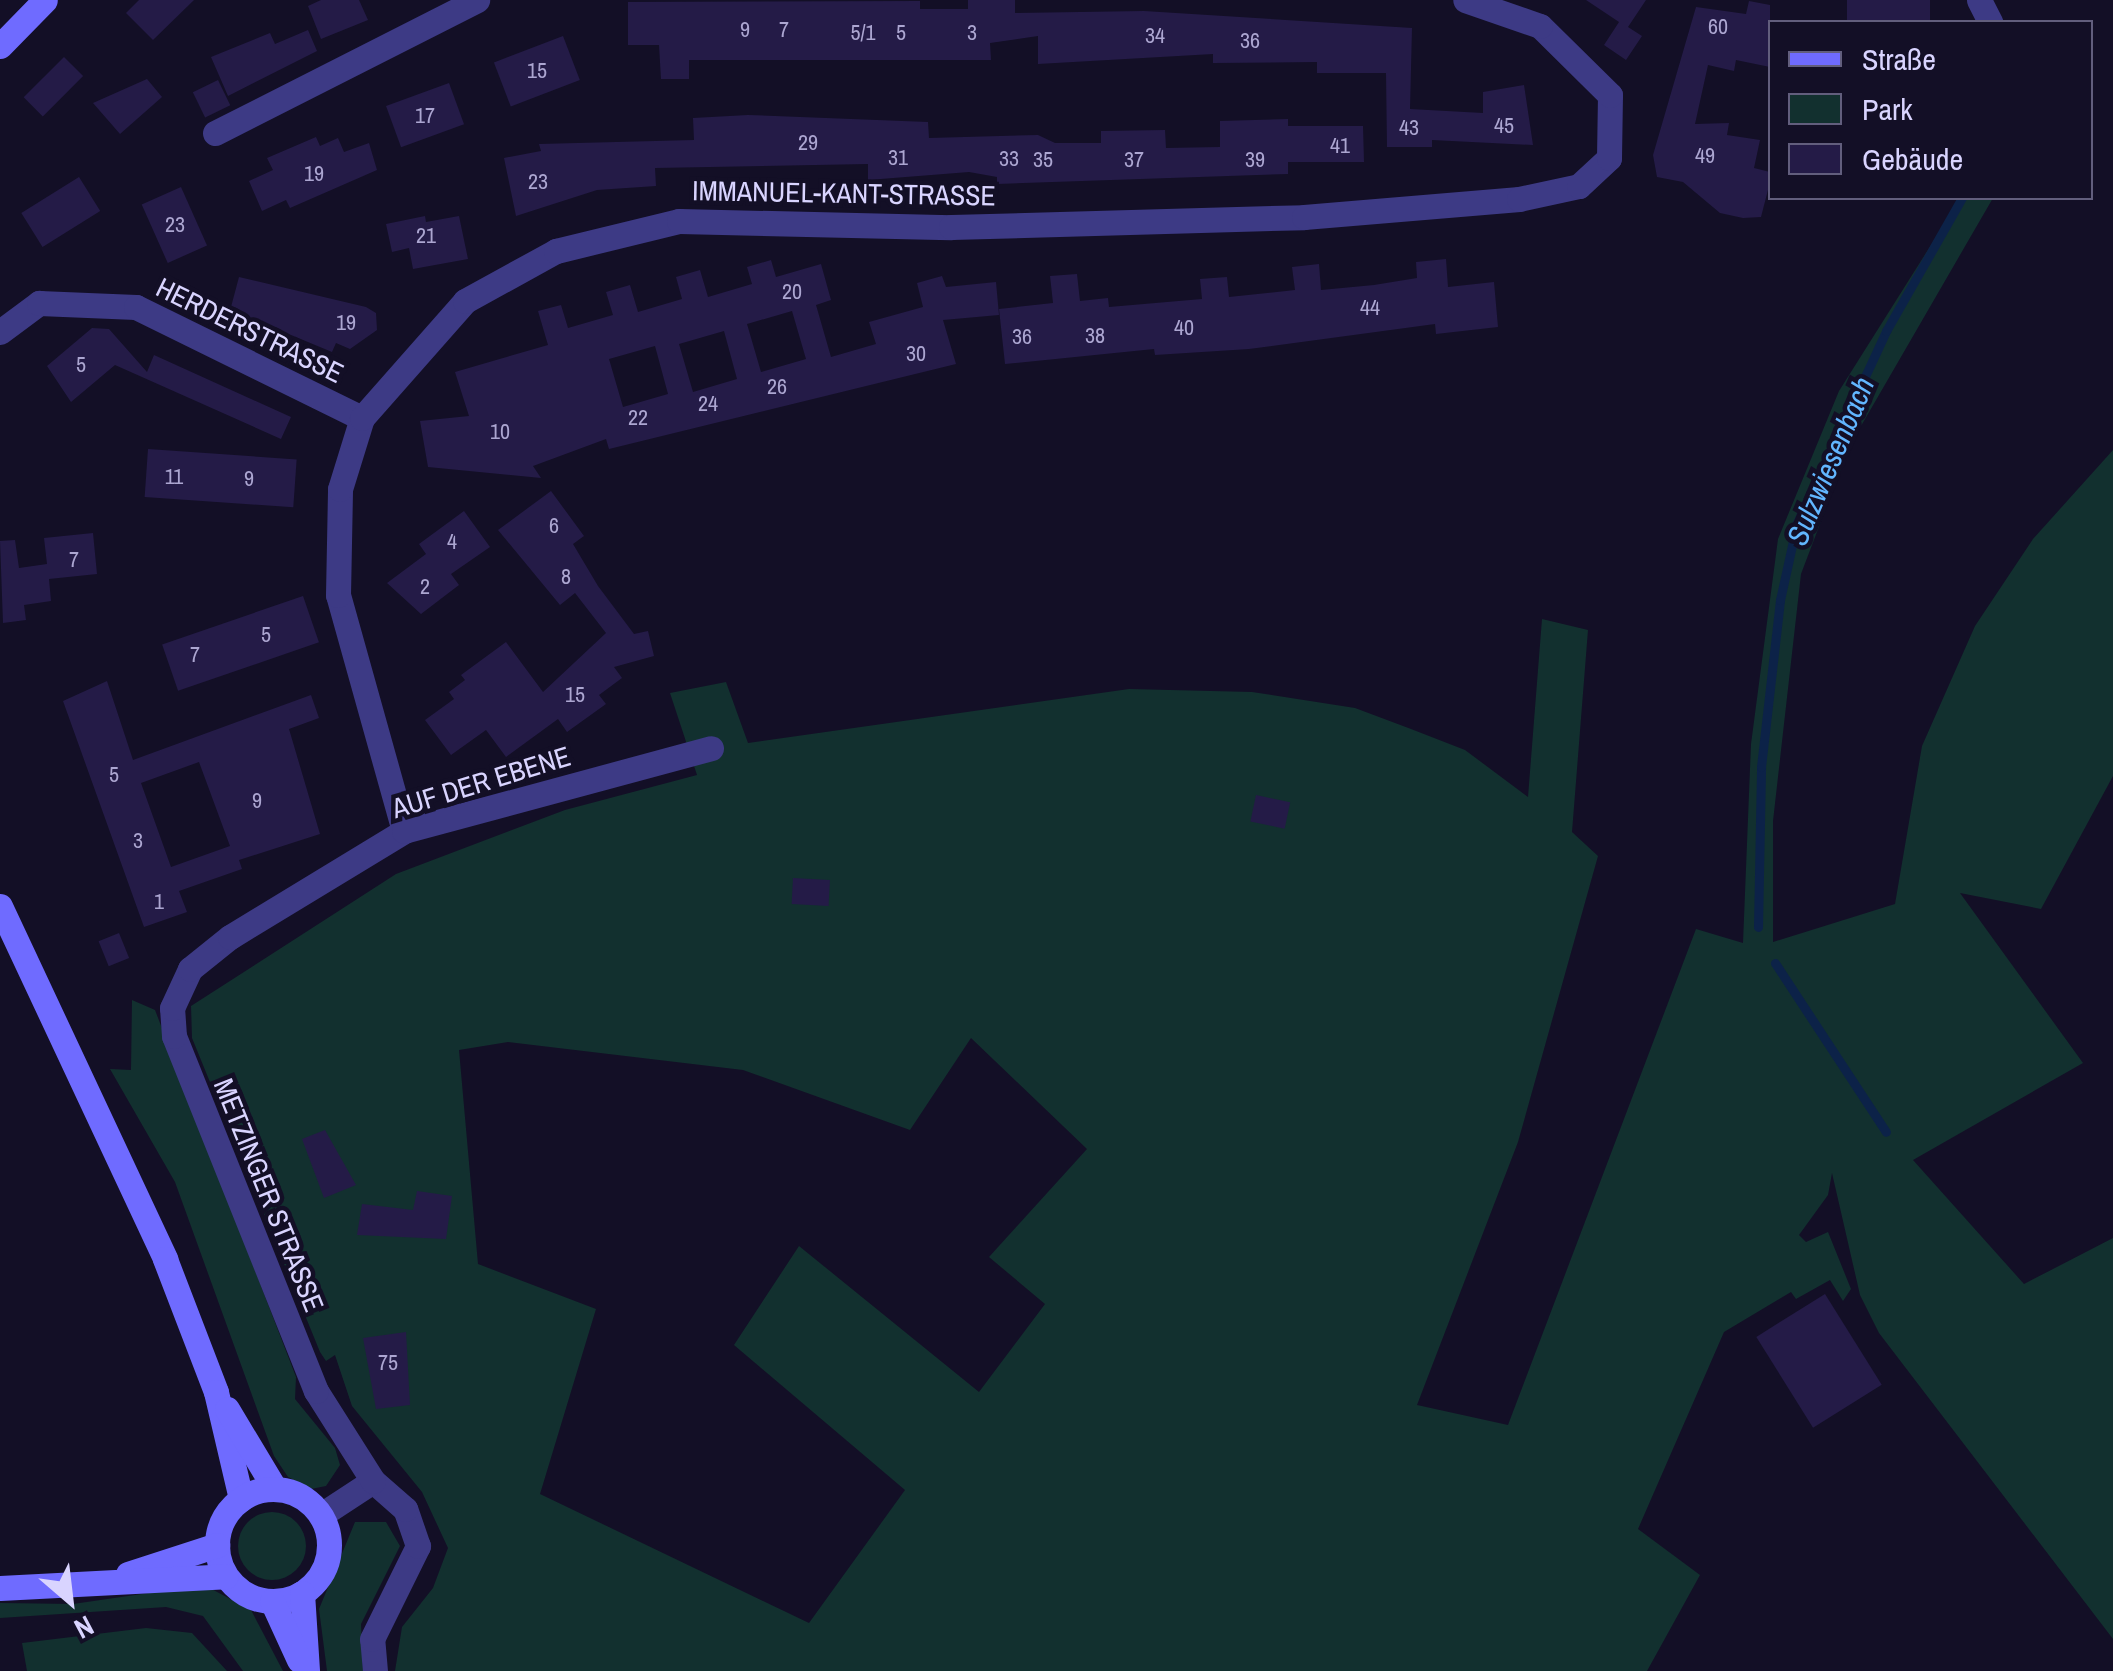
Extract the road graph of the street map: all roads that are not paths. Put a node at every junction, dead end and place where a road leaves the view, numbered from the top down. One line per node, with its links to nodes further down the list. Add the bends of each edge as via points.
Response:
1 (45, 0): 4 (main road)
2 (477, 0): 5 (street)
3 (1464, 0): 7 (street, IMMANUEL-KANT-STRASSE, via 1540,26 1610,94 1609,158 1579,186 1519,200 1304,218 952,226 680,221 556,251 466,301)
4 (0, 46)
5 (215, 133)
6 (0, 332): 7 (street, HERDERSTRASSE, via 39,303 136,307)
7 (362, 418): 9 (street, IMMANUEL-KANT-STRASSE, via 340,489 338,594)
8 (711, 748): 9 (street, AUF DER EBENE)
9 (404, 831): 11 (street, AUF DER EBENE)
10 (0, 906): 12 (main road, via 144,1209)
11 (230, 938): 13 (street, METZINGER STRASSE, via 190,969 172,1008 174,1036 316,1391)
12 (216, 1392): 14 (main road); 15 (main road)
13 (373, 1481): 16 (street); 24 (street, METZINGER STRASSE, via 405,1510 418,1546 372,1639)
14 (275, 1488): 15 (main road); 16 (main road, via 293,1492)
15 (241, 1499): 17 (main road, via 224,1519)
16 (321, 1515): 21 (main road, via 329,1549)
17 (217, 1545): 18 (main road); 19 (main road)
18 (226, 1576): 19 (main road); 22 (main road, via 246,1594)
19 (90, 1585): 20 (main road)
20 (0, 1588)
21 (302, 1592): 22 (main road); 23 (main road)
22 (272, 1601): 23 (main road)
23 (305, 1671)
24 (375, 1671)

